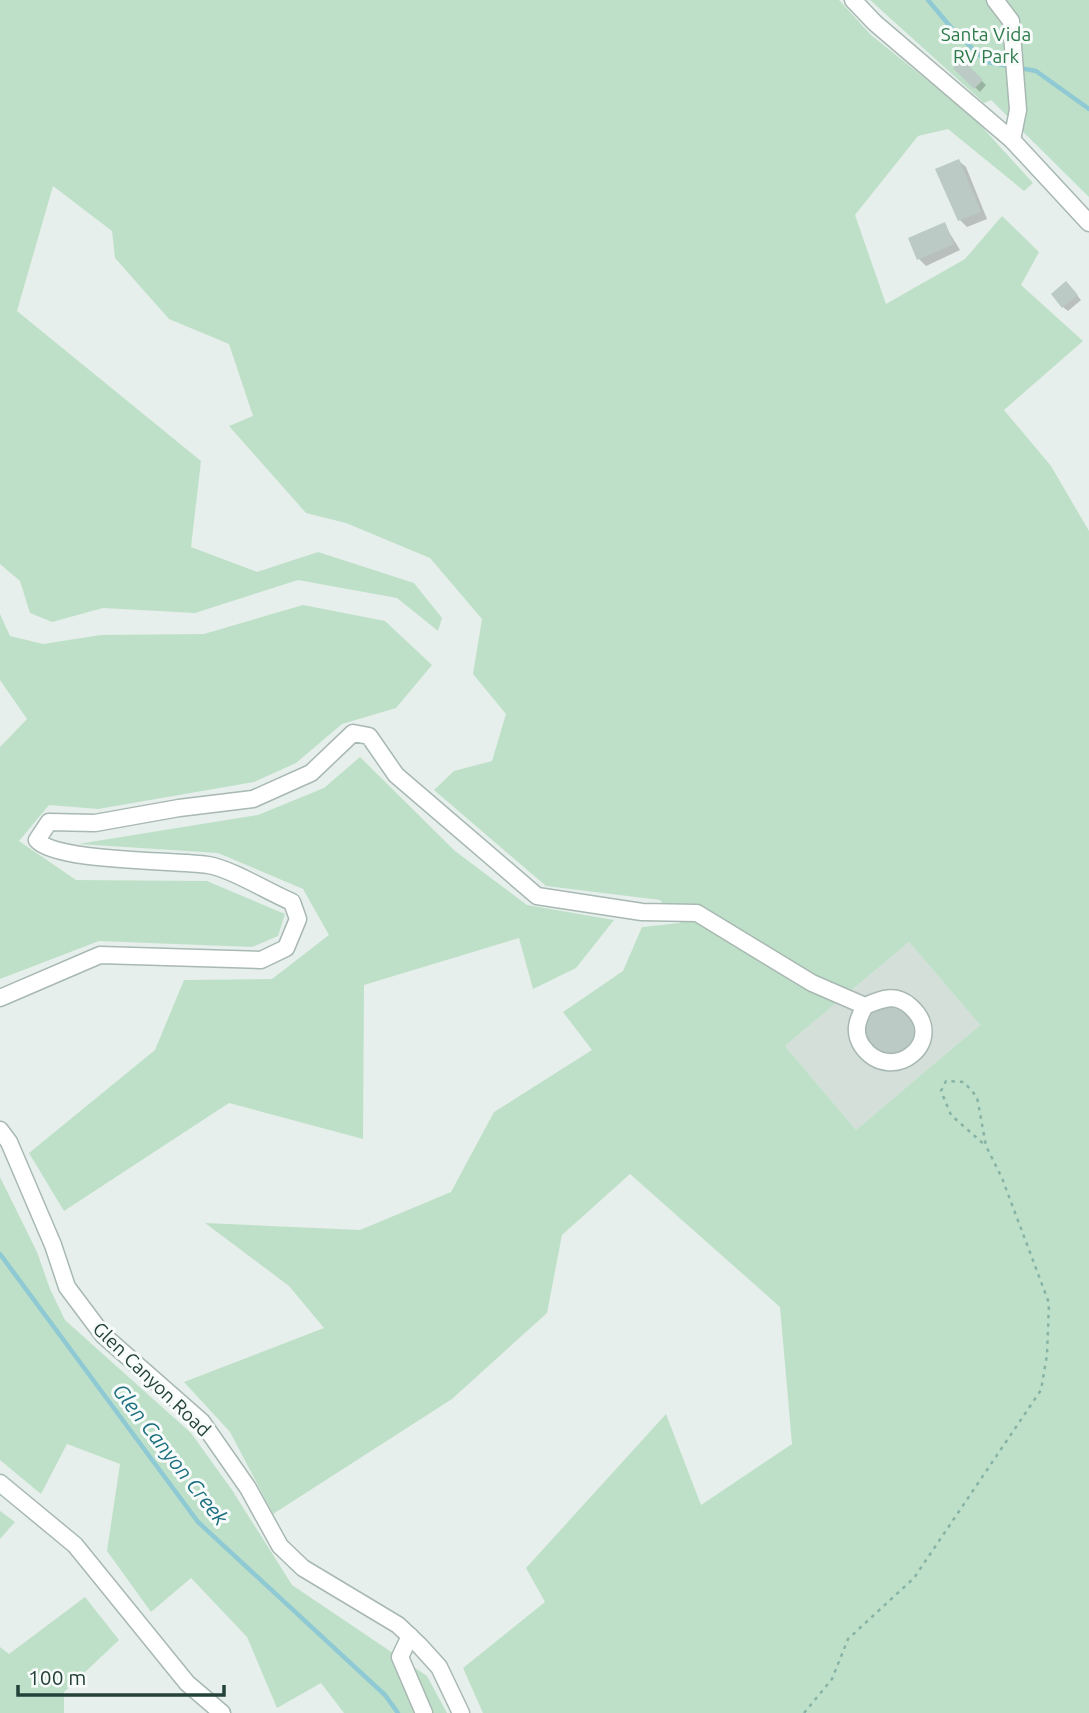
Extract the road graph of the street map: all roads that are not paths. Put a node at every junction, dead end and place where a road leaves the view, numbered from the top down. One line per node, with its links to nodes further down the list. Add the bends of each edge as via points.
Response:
1 (853, 0): 3 (street)
2 (995, 0): 3 (street, via 1011,21 1018,110)
3 (1012, 139): 4 (street)
4 (1089, 223)
5 (0, 998): 6 (street, via 100,955 261,960 286,948 298,919 292,902 211,865 87,856 43,846 37,840 49,822 95,823 253,799 311,773 353,733 369,736 396,775 537,896 642,912 697,913 812,983)
6 (865, 1006): 6 (street, via 885,997 903,1000 918,1013 925,1030 921,1044 905,1060 886,1063 868,1054 857,1038)
7 (0, 1130): 9 (street, Glen Canyon Road, via 9,1142 67,1287 103,1335 202,1422 248,1488 280,1546 303,1568)
8 (0, 1483): 10 (street, via 75,1545 187,1683)
9 (410, 1636): 11 (street, via 400,1657); 12 (street, Glen Canyon Road, via 439,1667)
10 (222, 1713)
11 (424, 1713)
12 (461, 1713)

